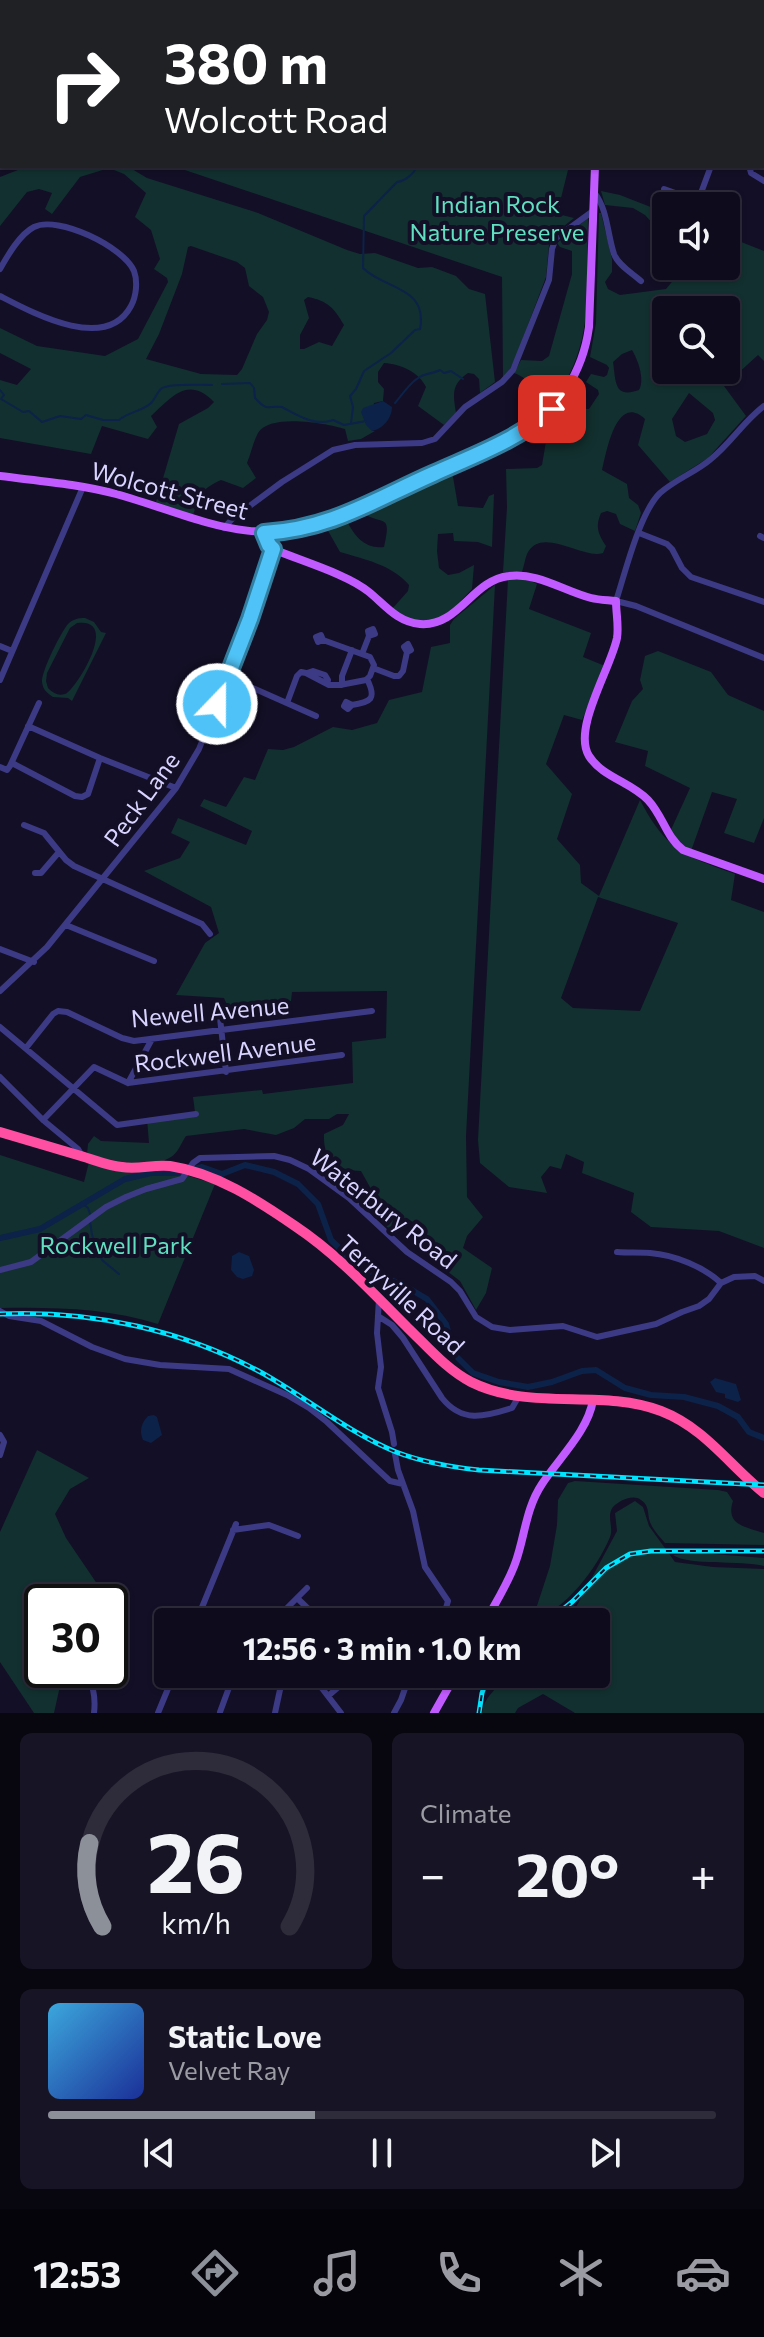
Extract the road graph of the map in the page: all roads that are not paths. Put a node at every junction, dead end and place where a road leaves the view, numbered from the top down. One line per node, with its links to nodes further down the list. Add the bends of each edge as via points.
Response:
1 (595, 168): 6 (main road)
2 (710, 168): 5 (street, via 698,201)
3 (750, 168): 4 (street)
4 (764, 181)
5 (664, 189)
6 (594, 192): 7 (main road); 9 (street, via 614,256)
7 (593, 211): 14 (street, via 556,238 549,280 513,370 502,382 465,407 435,439 333,450); 15 (main road, via 586,348 552,409 519,435 338,518 300,530)
8 (0, 269): 10 (street, via 24,236 37,225 53,223 114,250 128,261 136,287 125,317 100,330 55,321)
9 (641, 281)
10 (0, 296)
11 (764, 406): 16 (street, via 709,461 657,495)
12 (0, 476): 13 (main road, Wolcott Street)
13 (83, 487): 14 (main road, Wolcott Street); 24 (street)
14 (224, 528): 15 (main road, Wolcott Street)
15 (264, 533): 17 (main road, Wolcott Street)
16 (639, 533): 18 (street); 19 (street, via 667,544 691,577)
17 (273, 549): 18 (main road, via 356,583 395,616 412,623 444,620 486,583 508,576 526,575); 29 (street, Peck Lane)
18 (616, 601): 27 (street); 46 (main road, via 618,634 586,722 587,754 650,802 683,850)
19 (764, 602)
20 (369, 636): 26 (street)
21 (323, 640): 23 (street)
22 (0, 646): 24 (street)
23 (352, 650): 26 (street); 32 (street)
24 (12, 651): 31 (street)
25 (407, 652): 28 (street, via 399,676)
26 (362, 654): 28 (street, via 372,659)
27 (764, 658)
28 (373, 668): 30 (street)
29 (228, 677): 34 (street); 41 (street, Peck Lane, via 199,749)
30 (367, 679): 32 (street); 35 (street, via 370,700)
31 (0, 680)
32 (342, 685): 34 (street, via 303,672)
33 (39, 703): 37 (street)
34 (287, 703): 36 (street)
35 (352, 705)
36 (316, 716)
37 (28, 726): 38 (street); 39 (street)
38 (100, 758): 39 (street, via 88,794 82,797); 41 (street)
39 (12, 763): 40 (street)
40 (3, 768)
41 (176, 788): 45 (street, Peck Lane)
42 (24, 825): 43 (street, via 44,833)
43 (59, 852): 44 (street); 45 (street, via 74,866)
44 (35, 873)
45 (104, 878): 47 (street, Peck Lane); 48 (street, via 202,924)
46 (764, 879)
47 (66, 925): 50 (street); 51 (street, Peck Lane)
48 (210, 934)
49 (0, 949): 51 (street)
50 (154, 961)
51 (34, 962): 52 (street, Peck Lane)
52 (0, 991)
53 (219, 1009): 56 (street)
54 (372, 1011): 56 (street, Newell Avenue)
55 (0, 1027): 58 (street)
56 (222, 1031): 57 (street, Newell Avenue); 60 (street)
57 (152, 1039): 58 (street, Newell Avenue, via 122,1038 58,1011); 62 (street)
58 (26, 1048): 63 (street)
59 (342, 1055): 60 (street, Rockwell Avenue)
60 (226, 1072): 62 (street, Rockwell Avenue)
61 (0, 1077): 65 (street)
62 (128, 1083): 63 (street, Rockwell Avenue, via 94,1067)
63 (72, 1089): 64 (street, via 117,1125); 65 (street, Rockwell Avenue)
64 (196, 1114)
65 (43, 1120): 66 (street)
66 (52, 1127): 68 (street); 69 (street)
67 (0, 1132): 68 (highway, Terryville Road)
68 (46, 1146): 69 (highway, Terryville Road)
69 (82, 1156): 70 (highway, Terryville Road, via 124,1168)
70 (187, 1170): 72 (street, Waterbury Road, via 182,1179 116,1202 31,1262); 74 (street, Waterbury Road, via 200,1158 274,1156 309,1169 451,1282 476,1317 492,1327 563,1326 597,1337 656,1324 699,1306); 75 (highway, Terryville Road, via 241,1191 297,1228)
71 (617, 1252): 74 (street, via 668,1256 709,1272)
72 (0, 1270)
73 (764, 1281): 74 (street, via 746,1275)
74 (721, 1283)
75 (379, 1299): 77 (street); 78 (highway, Terryville Road, via 459,1374 484,1388)
76 (0, 1311): 84 (street, via 38,1320 125,1359 232,1370 304,1405 388,1480)
77 (378, 1316): 78 (street, via 392,1325 450,1408 476,1416 512,1408); 81 (street, via 379,1392)
78 (519, 1396): 79 (highway, Terryville Road)
79 (593, 1400): 85 (highway, Terryville Road, via 639,1404 678,1419 714,1444); 93 (main road, via 581,1430 531,1505 516,1561)
80 (0, 1435): 83 (street)
81 (394, 1444)
82 (395, 1454): 84 (street)
83 (0, 1455)
84 (403, 1484): 92 (street, via 425,1567 448,1601)
85 (764, 1493)
86 (298, 1536): 89 (street, via 269,1525 234,1527)
87 (307, 1588): 88 (street)
88 (297, 1598): 90 (street); 91 (street)
89 (202, 1608)
90 (287, 1608)
91 (307, 1608)
92 (446, 1608)
93 (492, 1608)
94 (93, 1688): 104 (street)
95 (168, 1688): 105 (street)
96 (229, 1688): 103 (street)
97 (280, 1688): 106 (street)
98 (322, 1688): 102 (street)
99 (337, 1688): 102 (street)
100 (405, 1688): 108 (street)
101 (448, 1688): 109 (main road)
102 (328, 1696): 107 (street)
103 (220, 1712)
104 (94, 1713)
105 (158, 1713)
106 (275, 1713)
107 (341, 1713)
108 (394, 1713)
109 (434, 1713)

